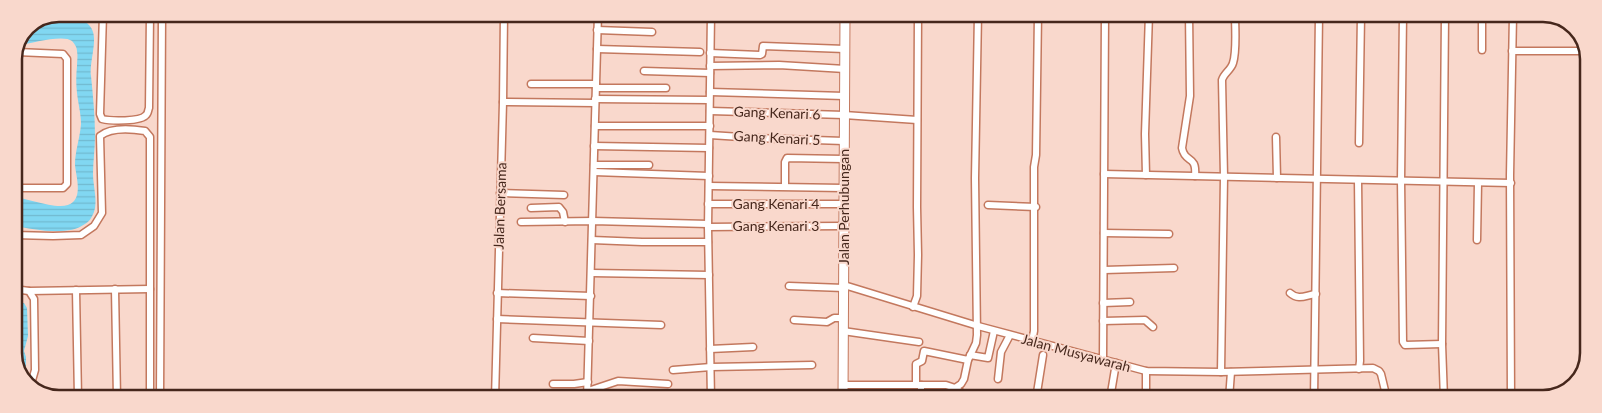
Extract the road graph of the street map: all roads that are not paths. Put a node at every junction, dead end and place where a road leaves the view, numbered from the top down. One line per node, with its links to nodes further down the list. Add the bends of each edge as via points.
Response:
1 (103, 22): 2 (street, via 100,114 102,119 121,121 144,117 149,108)
2 (150, 22)
3 (162, 22): 149 (street)
4 (504, 22): 41 (street, Jalan Bersama)
5 (598, 22): 21 (street)
6 (711, 22): 30 (street)
7 (845, 22): 24 (main road, Jalan Perhubungan)
8 (918, 22): 44 (street)
9 (978, 22): 114 (street, via 975,178)
10 (1038, 22): 77 (street)
11 (1105, 22): 56 (street)
12 (1149, 22): 57 (street)
13 (1189, 22): 59 (street, via 1190,96 1182,148 1184,155 1194,163)
14 (1235, 22): 60 (street, via 1234,61 1222,78)
15 (1319, 22): 62 (street)
16 (1361, 22): 50 (street)
17 (1403, 22): 64 (street)
18 (1445, 22): 65 (street)
19 (1482, 22): 25 (street)
20 (1513, 22): 26 (street)
21 (597, 30): 22 (street); 23 (street)
22 (652, 32)
23 (597, 49): 29 (street); 35 (street)
24 (845, 49): 30 (street, via 763,46 760,55); 31 (main road, Jalan Perhubungan)
25 (1482, 50)
26 (1512, 51): 27 (street); 67 (street)
27 (1579, 51)
28 (23, 52): 70 (street, via 63,54 68,59 67,184 63,188)
29 (700, 52)
30 (710, 53): 32 (street)
31 (845, 69): 32 (street, via 779,65); 38 (main road, Jalan Perhubungan)
32 (710, 70): 33 (street); 37 (street)
33 (644, 71)
34 (531, 84): 35 (street)
35 (596, 86): 36 (street); 40 (street)
36 (666, 88)
37 (710, 92): 38 (street); 39 (street)
38 (844, 96): 43 (main road, Jalan Perhubungan)
39 (710, 100): 40 (street); 42 (street)
40 (595, 101): 41 (street); 45 (street)
41 (503, 102): 72 (street, Jalan Bersama)
42 (710, 111): 43 (street, Gang Kenari 6); 46 (street)
43 (844, 115): 44 (street, Gang Kenari 6); 49 (main road, Jalan Perhubungan)
44 (917, 120): 107 (street, via 918,255)
45 (595, 126): 46 (street); 51 (street)
46 (710, 126): 47 (street)
47 (710, 134): 49 (street, Gang Kenari 5); 52 (street)
48 (1276, 137): 61 (street)
49 (844, 141): 53 (main road, Jalan Perhubungan)
50 (1359, 143)
51 (594, 146): 52 (street); 55 (street)
52 (709, 148): 58 (street)
53 (844, 159): 69 (street, via 787,158); 71 (main road, Jalan Perhubungan)
54 (649, 165): 55 (street)
55 (594, 169): 58 (street); 79 (street)
56 (1104, 174): 57 (street); 84 (street)
57 (1146, 175): 59 (street)
58 (709, 176): 68 (street)
59 (1195, 176): 60 (street)
60 (1224, 177): 61 (street); 136 (street)
61 (1277, 178): 62 (street)
62 (1317, 179): 63 (street); 103 (street)
63 (1358, 180): 64 (street); 133 (street)
64 (1401, 180): 65 (street); 124 (street, via 1403,343)
65 (1445, 181): 66 (street); 124 (street)
66 (1478, 183): 67 (street); 88 (street)
67 (1511, 183): 162 (street)
68 (709, 186): 69 (street); 74 (street)
69 (785, 186): 71 (street)
70 (22, 188)
71 (844, 188): 75 (main road, Jalan Perhubungan)
72 (500, 193): 73 (street); 101 (street, Jalan Bersama)
73 (564, 195)
74 (708, 204): 75 (street, Gang Kenari 4); 82 (street)
75 (844, 204): 83 (main road, Jalan Perhubungan)
76 (988, 205): 77 (street)
77 (1036, 207): 120 (street)
78 (531, 208): 81 (street, via 559,207)
79 (593, 221): 81 (street, Gang Kenari 3); 82 (street, Gang Kenari 3); 87 (street)
80 (521, 222): 81 (street, Gang Kenari 3)
81 (565, 222)
82 (708, 226): 83 (street, Gang Kenari 3); 89 (street)
83 (844, 226): 95 (main road, Jalan Perhubungan)
84 (1104, 233): 85 (street); 91 (street)
85 (1169, 234)
86 (23, 235): 97 (street, via 81,235 94,226 102,213 100,136 112,131 145,131 150,137)
87 (592, 240): 89 (street); 92 (street)
88 (1477, 240)
89 (708, 242): 93 (street)
90 (1174, 268): 91 (street)
91 (1104, 270): 106 (street)
92 (592, 273): 93 (street); 104 (street)
93 (709, 275): 123 (street)
94 (790, 286): 95 (street, Jalan Musyawarah)
95 (844, 286): 107 (street, Jalan Musyawarah); 108 (main road, Jalan Perhubungan)
96 (115, 289): 97 (street); 99 (street); 147 (street)
97 (150, 289): 148 (street)
98 (23, 290): 100 (street)
99 (76, 290): 100 (street); 146 (street)
100 (29, 291): 138 (street, via 34,299)
101 (497, 293): 104 (street); 109 (street, Jalan Bersama)
102 (1290, 293): 103 (street, via 1299,297)
103 (1316, 294): 132 (street)
104 (591, 296): 112 (street)
105 (1130, 302): 106 (street)
106 (1103, 303): 111 (street)
107 (914, 307): 114 (street, Jalan Musyawarah)
108 (843, 318): 110 (street, via 827,322); 116 (main road, Jalan Perhubungan)
109 (497, 319): 112 (street); 150 (street, Jalan Bersama)
110 (794, 320)
111 (1103, 321): 115 (street, via 1143,319); 128 (street)
112 (590, 323): 113 (street); 121 (street)
113 (661, 324)
114 (978, 326): 117 (street, Jalan Musyawarah); 127 (street)
115 (1154, 327)
116 (843, 331): 122 (street); 142 (main road, Jalan Perhubungan)
117 (994, 331): 118 (street, Jalan Musyawarah); 127 (street, via 988,358)
118 (1010, 335): 120 (street, Jalan Musyawarah); 139 (street, via 1001,352)
119 (533, 338): 121 (street)
120 (1032, 341): 128 (street, Jalan Musyawarah)
121 (589, 342): 144 (street)
122 (919, 342)
123 (710, 343): 125 (street); 131 (street)
124 (1442, 344): 161 (street)
125 (753, 347)
126 (1043, 355): 155 (street)
127 (969, 358): 143 (street, via 924,351 922,360 916,364); 145 (street, via 964,379)
128 (1103, 359): 129 (street, Jalan Musyawarah)
129 (1116, 363): 135 (street, Jalan Musyawarah); 156 (street)
130 (812, 365): 131 (street)
131 (710, 367): 134 (street); 152 (street)
132 (1315, 369): 133 (street, Jalan Musyawarah); 137 (street, Jalan Musyawarah); 159 (street)
133 (1359, 369): 160 (street, Jalan Musyawarah, via 1379,371)
134 (673, 370)
135 (1146, 371): 136 (street, Jalan Musyawarah); 157 (street)
136 (1220, 372): 137 (street, Jalan Musyawarah)
137 (1231, 372): 158 (street)
138 (33, 379)
139 (998, 379)
140 (553, 384): 144 (street)
141 (668, 384): 144 (street, via 618,381)
142 (843, 385): 143 (street); 153 (main road, Jalan Perhubungan)
143 (918, 385): 145 (street); 154 (street)
144 (588, 386): 151 (street)
145 (955, 388)
146 (78, 390)
147 (117, 390)
148 (150, 390)
149 (160, 390)
150 (495, 390)
151 (588, 390)
152 (711, 390)
153 (843, 390)
154 (919, 390)
155 (1037, 390)
156 (1112, 390)
157 (1146, 390)
158 (1230, 390)
159 (1314, 390)
160 (1385, 390)
161 (1444, 390)
162 (1510, 390)

